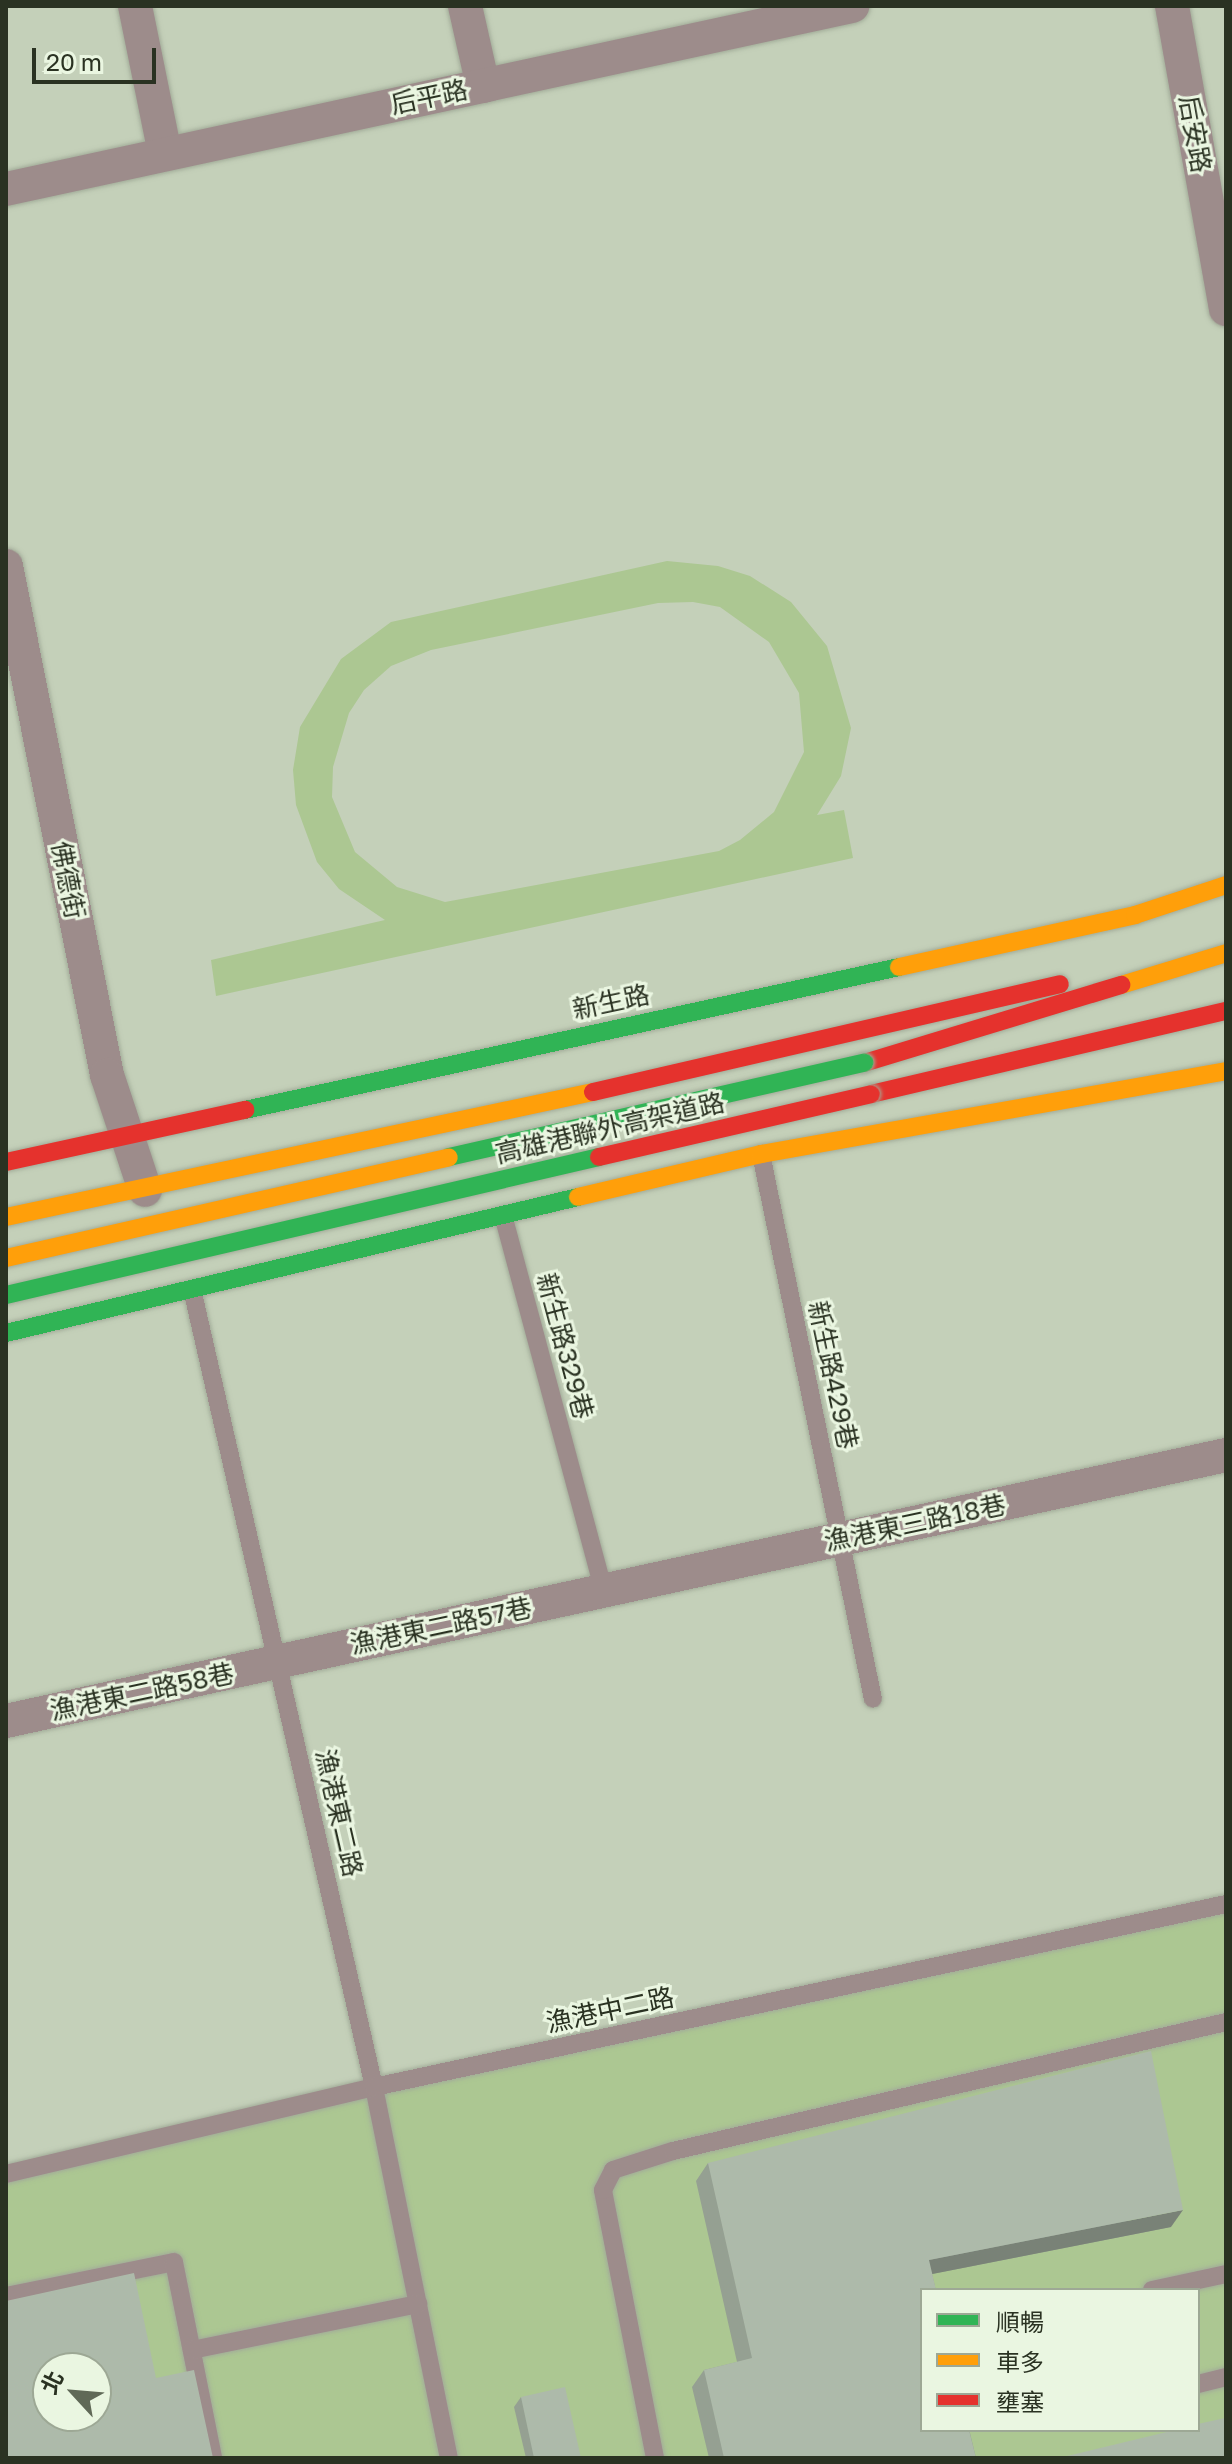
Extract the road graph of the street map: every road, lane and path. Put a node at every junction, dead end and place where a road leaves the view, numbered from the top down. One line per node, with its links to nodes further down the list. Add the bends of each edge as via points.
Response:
1 (135, 6): 7 (street)
2 (465, 6): 6 (street)
3 (852, 6): 5 (street, 后平路)
4 (1172, 6): 9 (street, 后安路)
5 (805, 11): 6 (street, 后平路)
6 (483, 86): 7 (street, 后平路)
7 (165, 153): 8 (street, 后平路)
8 (6, 189)
9 (1226, 309)
10 (6, 566): 24 (street, 佛德街, via 104,1060)
11 (1226, 874): 13 (main road)
12 (1226, 885): 24 (main road, 新生路, via 1135,915)
13 (1144, 890)
14 (1226, 945): 19 (main road)
15 (1226, 953): 20 (main road)
16 (1151, 997): 20 (main road, 高雄港聯外高架道路)
17 (1226, 1011): 22 (main road, 高雄港聯外高架道路)
18 (1149, 1050): 22 (main road)
19 (741, 1060): 23 (main road); 25 (lane, 新生路429巷)
20 (864, 1063): 30 (main road, 高雄港聯外高架道路, bridge)
21 (1226, 1071): 25 (main road)
22 (871, 1094): 32 (main road, 高雄港聯外高架道路, bridge)
23 (476, 1114): 27 (main road); 28 (lane, 新生路329巷)
24 (122, 1121): 26 (main road, 新生路); 27 (street, 佛德街)
25 (761, 1154): 28 (main road); 35 (lane, 新生路429巷)
26 (6, 1162)
27 (145, 1190): 29 (main road); 31 (lane, 漁港東二路)
28 (504, 1215): 31 (main road); 36 (lane, 新生路329巷)
29 (6, 1217)
30 (6, 1258)
31 (192, 1289): 33 (main road); 37 (lane, 漁港東二路)
32 (6, 1295)
33 (6, 1333)
34 (1226, 1455): 35 (street, 漁港東三路18巷)
35 (840, 1539): 36 (street, 漁港東三路18巷); 38 (lane, 新生路429巷)
36 (604, 1591): 37 (street, 漁港東二路57巷)
37 (278, 1662): 39 (street, 漁港東二路58巷); 42 (lane, 漁港東二路)
38 (873, 1699)
39 (6, 1721)
40 (1226, 1904): 42 (lane, 漁港中二路)
41 (1226, 2022): 53 (lane, via 673,2151 613,2170 603,2190)
42 (374, 2087): 43 (lane, 漁港中二路); 47 (lane, 漁港東二路)
43 (6, 2174)
44 (1226, 2274): 45 (lane)
45 (1161, 2288)
46 (6, 2296): 48 (lane, via 174,2262)
47 (418, 2304): 48 (lane); 52 (lane, 漁港東二路)
48 (192, 2350): 51 (lane)
49 (1226, 2377): 50 (lane)
50 (1200, 2384)
51 (213, 2458)
52 (449, 2458)
53 (655, 2458)

